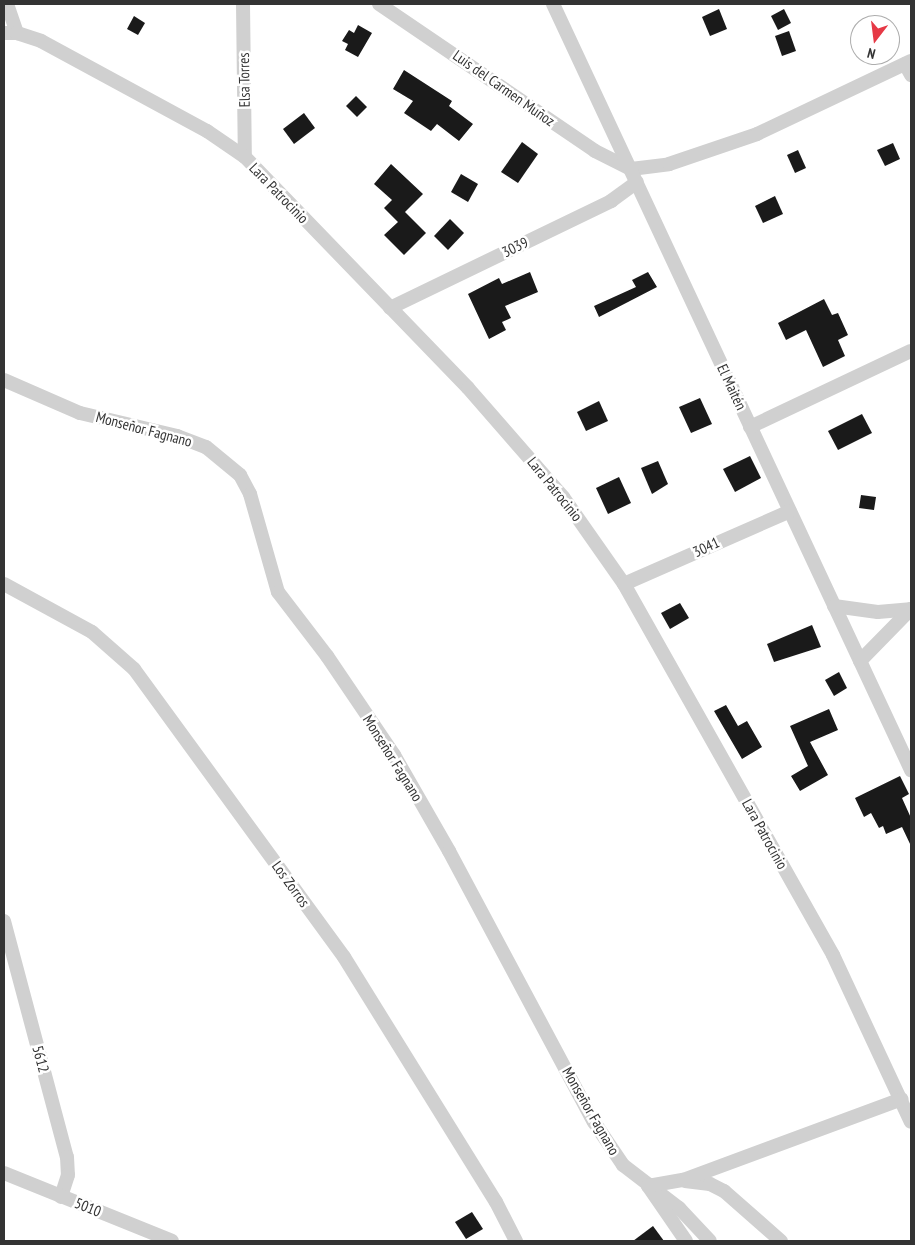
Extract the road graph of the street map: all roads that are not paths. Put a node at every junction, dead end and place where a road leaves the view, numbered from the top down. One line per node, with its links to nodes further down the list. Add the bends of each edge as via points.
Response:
1 (7, 4): 5 (street)
2 (243, 4): 7 (street, Elsa Torres)
3 (379, 4): 8 (street, Luis del Carmen Muñoz, via 595,151)
4 (552, 4): 8 (street, El Maitén)
5 (10, 33): 7 (street, Lara Patrocinio, via 42,41 207,131)
6 (909, 66): 8 (street, via 757,134 669,164)
7 (245, 156): 10 (street, Lara Patrocinio)
8 (631, 169): 9 (street, El Maitén)
9 (637, 182): 10 (street, 3039, via 611,201); 13 (street, El Maitén)
10 (390, 308): 16 (street, Lara Patrocinio, via 468,388 564,497)
11 (911, 351): 13 (street)
12 (4, 380): 26 (street, Monseñor Fagnano, via 80,413 177,436 206,447 240,475 250,494 278,592 327,656 394,755 594,1122 623,1166)
13 (750, 427): 14 (street, El Maitén)
14 (790, 511): 16 (street, 3041); 17 (street, El Maitén)
15 (4, 584): 29 (street, Los Zorros, via 92,632 134,669 344,957 496,1202)
16 (624, 584): 22 (street, Lara Patrocinio, via 833,955)
17 (834, 606): 18 (street, via 878,612); 19 (street, El Maitén)
18 (911, 609): 19 (street)
19 (860, 661): 20 (street, El Maitén)
20 (911, 770)
21 (4, 921): 27 (street, 5612, via 67,1157 68,1175)
22 (902, 1099): 23 (street, Lara Patrocinio); 25 (street)
23 (911, 1122)
24 (4, 1173): 27 (street, 5010)
25 (683, 1180): 26 (street); 32 (street, via 710,1184 724,1191)
26 (648, 1186): 30 (street); 31 (street, Monseñor Fagnano, via 679,1208)
27 (61, 1197): 28 (street, 5010)
28 (166, 1240)
29 (516, 1241)
30 (686, 1241)
31 (710, 1241)
32 (781, 1241)

